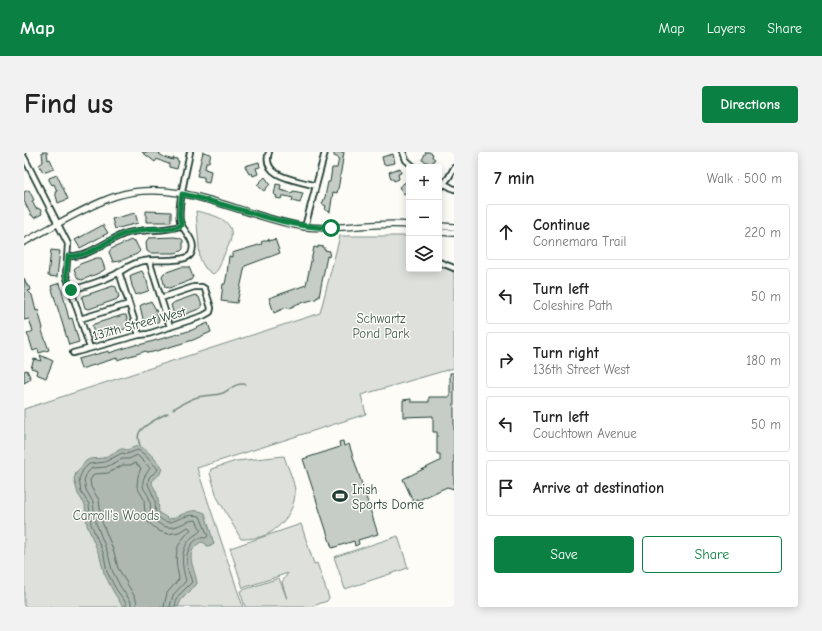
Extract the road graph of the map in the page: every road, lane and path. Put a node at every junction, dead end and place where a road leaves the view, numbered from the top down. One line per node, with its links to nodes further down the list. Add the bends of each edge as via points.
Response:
1 (190, 152): 12 (street)
2 (269, 152): 9 (street, via 269,166 276,173)
3 (325, 152): 9 (street)
4 (403, 152): 6 (street)
5 (24, 156): 13 (street)
6 (411, 164)
7 (454, 168): 8 (street)
8 (444, 184): 10 (street); 11 (street)
9 (316, 186): 16 (street)
10 (442, 186)
11 (454, 189)
12 (182, 194): 13 (street, via 154,190 126,193 105,200); 14 (street); 16 (street)
13 (58, 224): 21 (street); 22 (street, via 68,244)
14 (182, 225): 22 (street, via 171,229 130,233 78,256); 23 (street, via 192,246 188,258)
15 (406, 225): 16 (street, via 331,228)
16 (305, 226)
17 (442, 226): 18 (street)
18 (454, 227)
19 (442, 232): 20 (street)
20 (454, 233)
21 (24, 242)
22 (68, 256): 27 (street, via 66,275)
23 (149, 260): 26 (street, via 134,263); 28 (street)
24 (442, 263): 25 (street)
25 (454, 268)
26 (119, 272): 27 (street, via 94,284); 29 (street)
27 (71, 290): 30 (street)
28 (161, 298): 31 (street); 31 (street, 137th Street West, via 194,287 205,289 210,312)
29 (129, 304): 30 (street); 32 (street)
30 (80, 319): 33 (street)
31 (170, 327): 32 (street, 137th Street West)
32 (139, 335): 33 (street, 137th Street West)
33 (90, 348): 34 (street, 137th Street West)
34 (73, 353)

